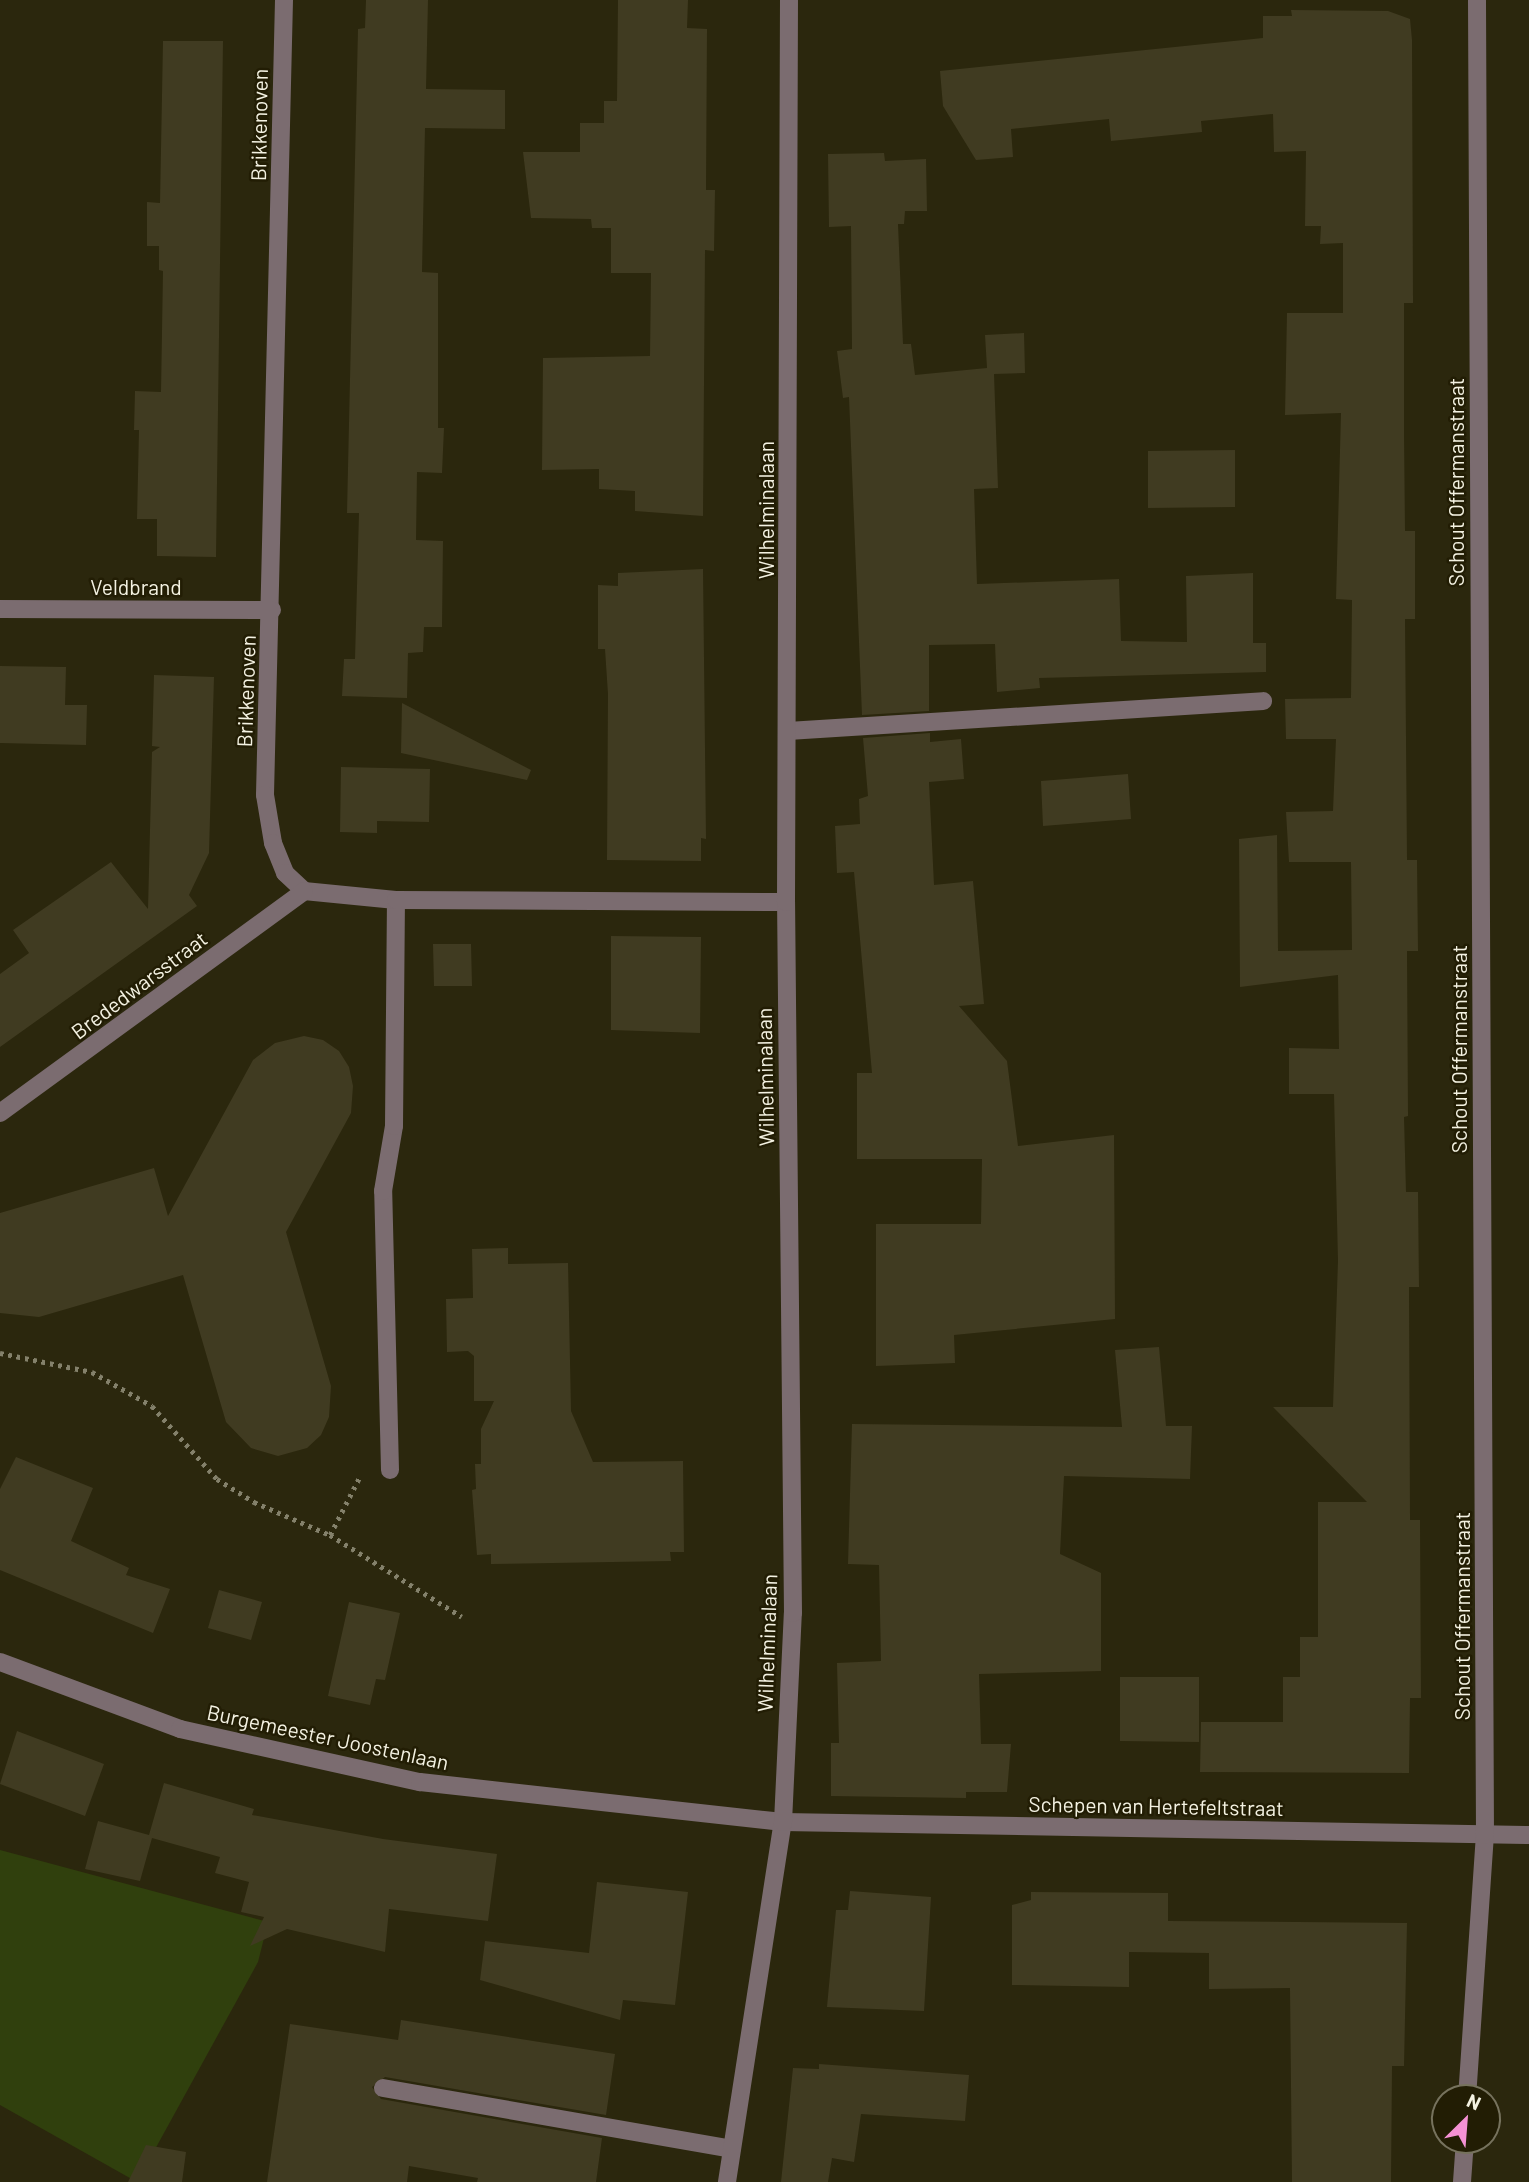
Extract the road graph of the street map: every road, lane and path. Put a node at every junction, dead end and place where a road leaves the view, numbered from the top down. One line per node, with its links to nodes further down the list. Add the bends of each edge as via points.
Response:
1 (284, 0): 5 (street, Brikkenoven)
2 (789, 0): 7 (street, Wilhelminalaan)
3 (1477, 0): 18 (street, Schout Offermanstraat)
4 (0, 609): 5 (street, Veldbrand)
5 (272, 610): 8 (street, Brikkenoven, via 265,795 273,842 285,873)
6 (1263, 701): 7 (street)
7 (788, 731): 10 (street, Wilhelminalaan)
8 (304, 891): 9 (street); 11 (street, Brededwarsstraat)
9 (396, 900): 10 (street); 13 (street, via 394,1126 383,1191)
10 (786, 902): 17 (street, Wilhelminalaan, via 793,1613)
11 (0, 1113)
12 (0, 1353): 14 (path, via 92,1372 152,1406 217,1479 254,1502)
13 (390, 1470): 14 (path, via 360,1475)
14 (330, 1535): 15 (path)
15 (462, 1617)
16 (0, 1662): 17 (street, Burgemeester Joostenlaan, via 180,1729 393,1777)
17 (783, 1822): 18 (street, Schepen van Hertefeltstraat); 22 (street, Wilhelminalaan)
18 (1485, 1835): 19 (street, Schepen van Hertefeltstraat); 20 (street, Schout Offermanstraat)
19 (1529, 1835)
20 (1468, 2084)
21 (383, 2088): 22 (street)
22 (732, 2149): 24 (street, Wilhelminalaan)
23 (1464, 2154): 25 (street)
24 (727, 2182)
25 (1462, 2182)

